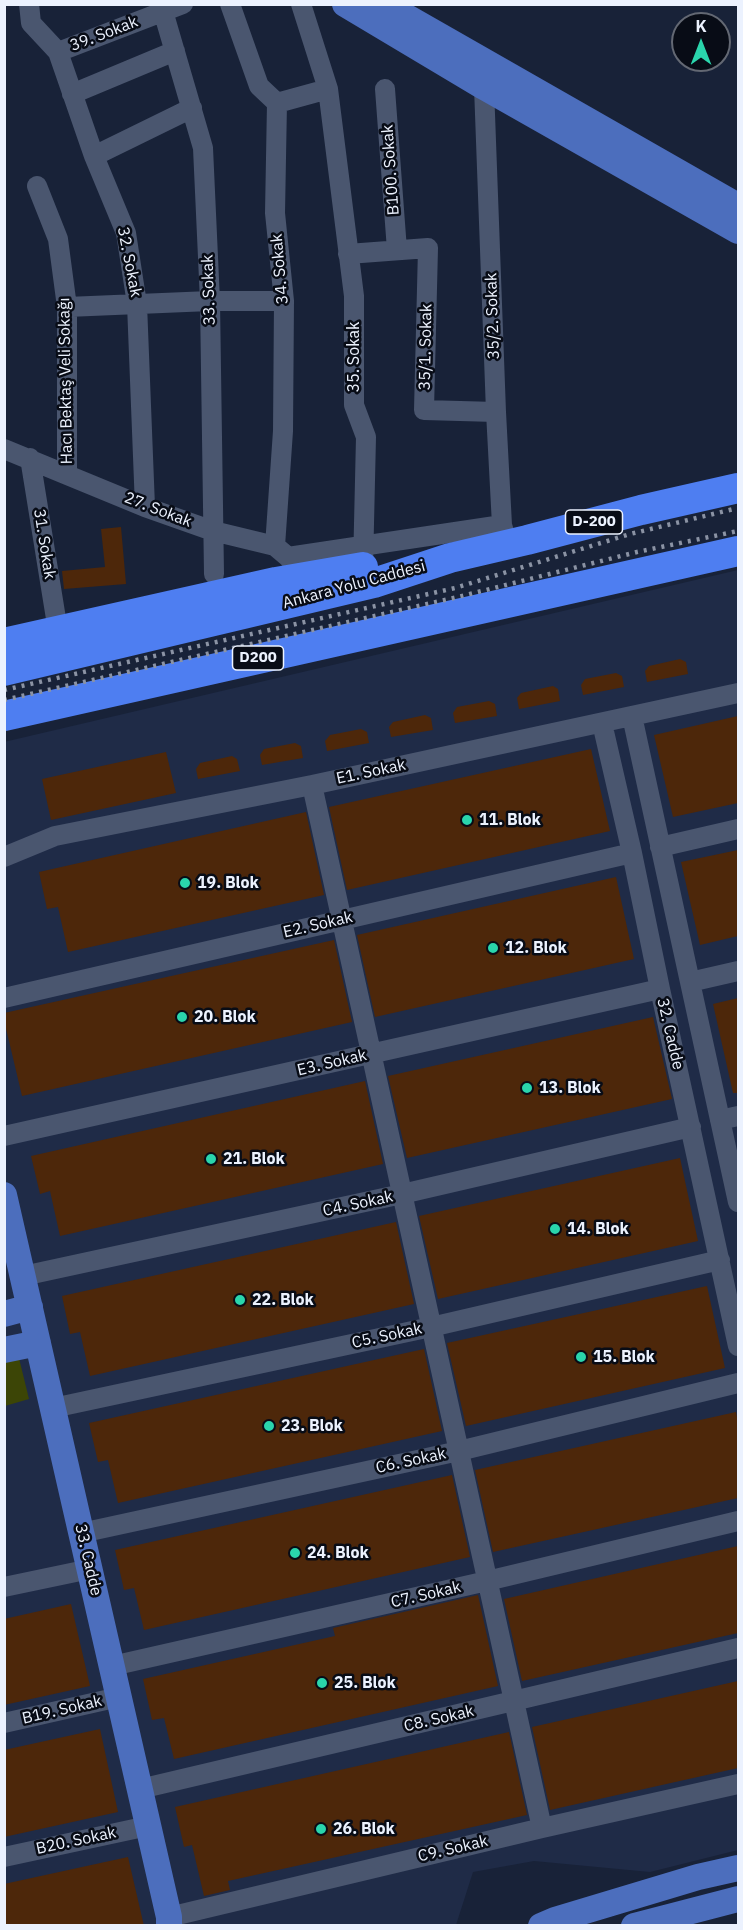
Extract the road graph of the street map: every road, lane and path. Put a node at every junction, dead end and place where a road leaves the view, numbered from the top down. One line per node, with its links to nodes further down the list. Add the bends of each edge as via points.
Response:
1 (29, 4): 9 (street, 32. Sokak, via 31,23)
2 (183, 4): 7 (street, 39. Sokak)
3 (230, 4): 14 (street, via 259,86)
4 (301, 4): 11 (street, 35. Sokak)
5 (345, 4): 10 (main road)
6 (384, 4): 18 (main road)
7 (163, 11): 8 (street, 33. Sokak); 9 (street, 39. Sokak)
8 (175, 51): 13 (street); 15 (street, 33. Sokak)
9 (58, 52): 13 (street, 32. Sokak)
10 (484, 87): 19 (main road); 26 (street, 35/2. Sokak)
11 (328, 89): 14 (street); 21 (street, 35. Sokak)
12 (385, 89): 20 (street, B100. Sokak)
13 (72, 94): 16 (street, 32. Sokak)
14 (277, 103): 23 (street, 34. Sokak, via 275,213)
15 (192, 108): 16 (street); 22 (street, 33. Sokak, via 203,148)
16 (94, 156): 24 (street, 32. Sokak, via 126,233)
17 (37, 186): 25 (street, Hacı Bektaş Veli Sokağı, via 58,239)
18 (738, 207)
19 (738, 231)
20 (397, 250): 21 (street); 26 (street, 35/1. Sokak, via 428,248 424,410)
21 (348, 254): 35 (street, 35. Sokak, via 354,296 354,405 366,437)
22 (210, 301): 23 (street); 24 (street); 32 (street, 33. Sokak)
23 (284, 301): 37 (street, 34. Sokak, via 283,431)
24 (137, 304): 25 (street); 31 (street, 32. Sokak)
25 (67, 307): 29 (street, Hacı Bektaş Veli Sokağı)
26 (496, 412): 33 (street, 35/2. Sokak)
27 (4, 449): 28 (street, 27. Sokak)
28 (30, 458): 29 (street, 27. Sokak); 40 (street, 31. Sokak)
29 (68, 473): 31 (street, 27. Sokak)
30 (738, 488): 33 (highway, Ankara Yolu Caddesi / D-200)
31 (145, 507): 32 (street, 27. Sokak)
32 (213, 531): 37 (street, 27. Sokak); 38 (street, 33. Sokak)
33 (505, 535): 35 (street); 36 (highway, Ankara Yolu Caddesi / D-200)
34 (738, 551): 39 (highway)
35 (363, 557): 36 (highway); 37 (highway)
36 (450, 558): 42 (highway, Ankara Yolu Caddesi, via 374,583)
37 (289, 560): 40 (highway)
38 (214, 574)
39 (512, 601): 44 (highway, D200); 47 (highway, via 311,662)
40 (58, 631): 41 (highway)
41 (4, 643)
42 (4, 671)
43 (738, 693): 45 (street, E1. Sokak)
44 (4, 716)
45 (632, 716): 46 (street, E1. Sokak); 50 (street, 32. Cadde)
46 (602, 723): 48 (street, E1. Sokak); 51 (street, 32. Cadde)
47 (4, 735)
48 (312, 785): 52 (street, E1. Sokak, via 55,836); 53 (street)
49 (738, 829): 50 (street)
50 (660, 847): 55 (street, 32. Cadde)
51 (632, 853): 53 (street, E2. Sokak); 56 (street, 32. Cadde)
52 (4, 857)
53 (342, 920): 57 (street, E2. Sokak); 58 (street)
54 (738, 971): 55 (street)
55 (690, 982): 59 (street, 32. Cadde)
56 (660, 989): 58 (street, E3. Sokak); 60 (street, 32. Cadde)
57 (4, 998)
58 (371, 1054): 61 (street, E3. Sokak); 62 (street)
59 (729, 1118): 64 (street, 32. Cadde)
60 (691, 1127): 62 (street, C4. Sokak); 65 (street, 32. Cadde)
61 (4, 1136)
62 (402, 1194): 66 (street, C4. Sokak); 69 (street)
63 (4, 1195): 66 (main road, 33. Cadde)
64 (738, 1202)
65 (720, 1260): 69 (street, C5. Sokak); 71 (street, 32. Cadde)
66 (23, 1276): 67 (main road, 33. Cadde)
67 (30, 1307): 68 (main road); 70 (main road, 33. Cadde)
68 (4, 1314)
69 (431, 1327): 74 (street, C5. Sokak); 75 (street)
70 (38, 1343): 72 (main road); 74 (main road, 33. Cadde)
71 (738, 1346)
72 (4, 1350)
73 (738, 1383): 75 (street, C6. Sokak)
74 (53, 1408): 77 (main road, 33. Cadde)
75 (459, 1451): 77 (street, C6. Sokak); 79 (street)
76 (738, 1521): 79 (street, C7. Sokak)
77 (81, 1533): 78 (main road, 33. Cadde)
78 (90, 1569): 80 (street); 82 (main road, 33. Cadde)
79 (487, 1581): 82 (street, C7. Sokak); 84 (street)
80 (4, 1587)
81 (738, 1648): 84 (street, C8. Sokak)
82 (112, 1666): 83 (main road, 33. Cadde)
83 (119, 1697): 85 (street, B19. Sokak); 87 (main road, 33. Cadde)
84 (514, 1701): 87 (street, C8. Sokak); 89 (street)
85 (4, 1723)
86 (738, 1784): 89 (street, C9. Sokak)
87 (140, 1789): 88 (main road, 33. Cadde)
88 (148, 1826): 90 (street, B20. Sokak); 93 (main road, 33. Cadde)
89 (542, 1828): 93 (street, C9. Sokak)
90 (4, 1857)
91 (738, 1868): 94 (main road)
92 (738, 1899): 95 (main road)
93 (169, 1921)
94 (541, 1926)
95 (634, 1926)

